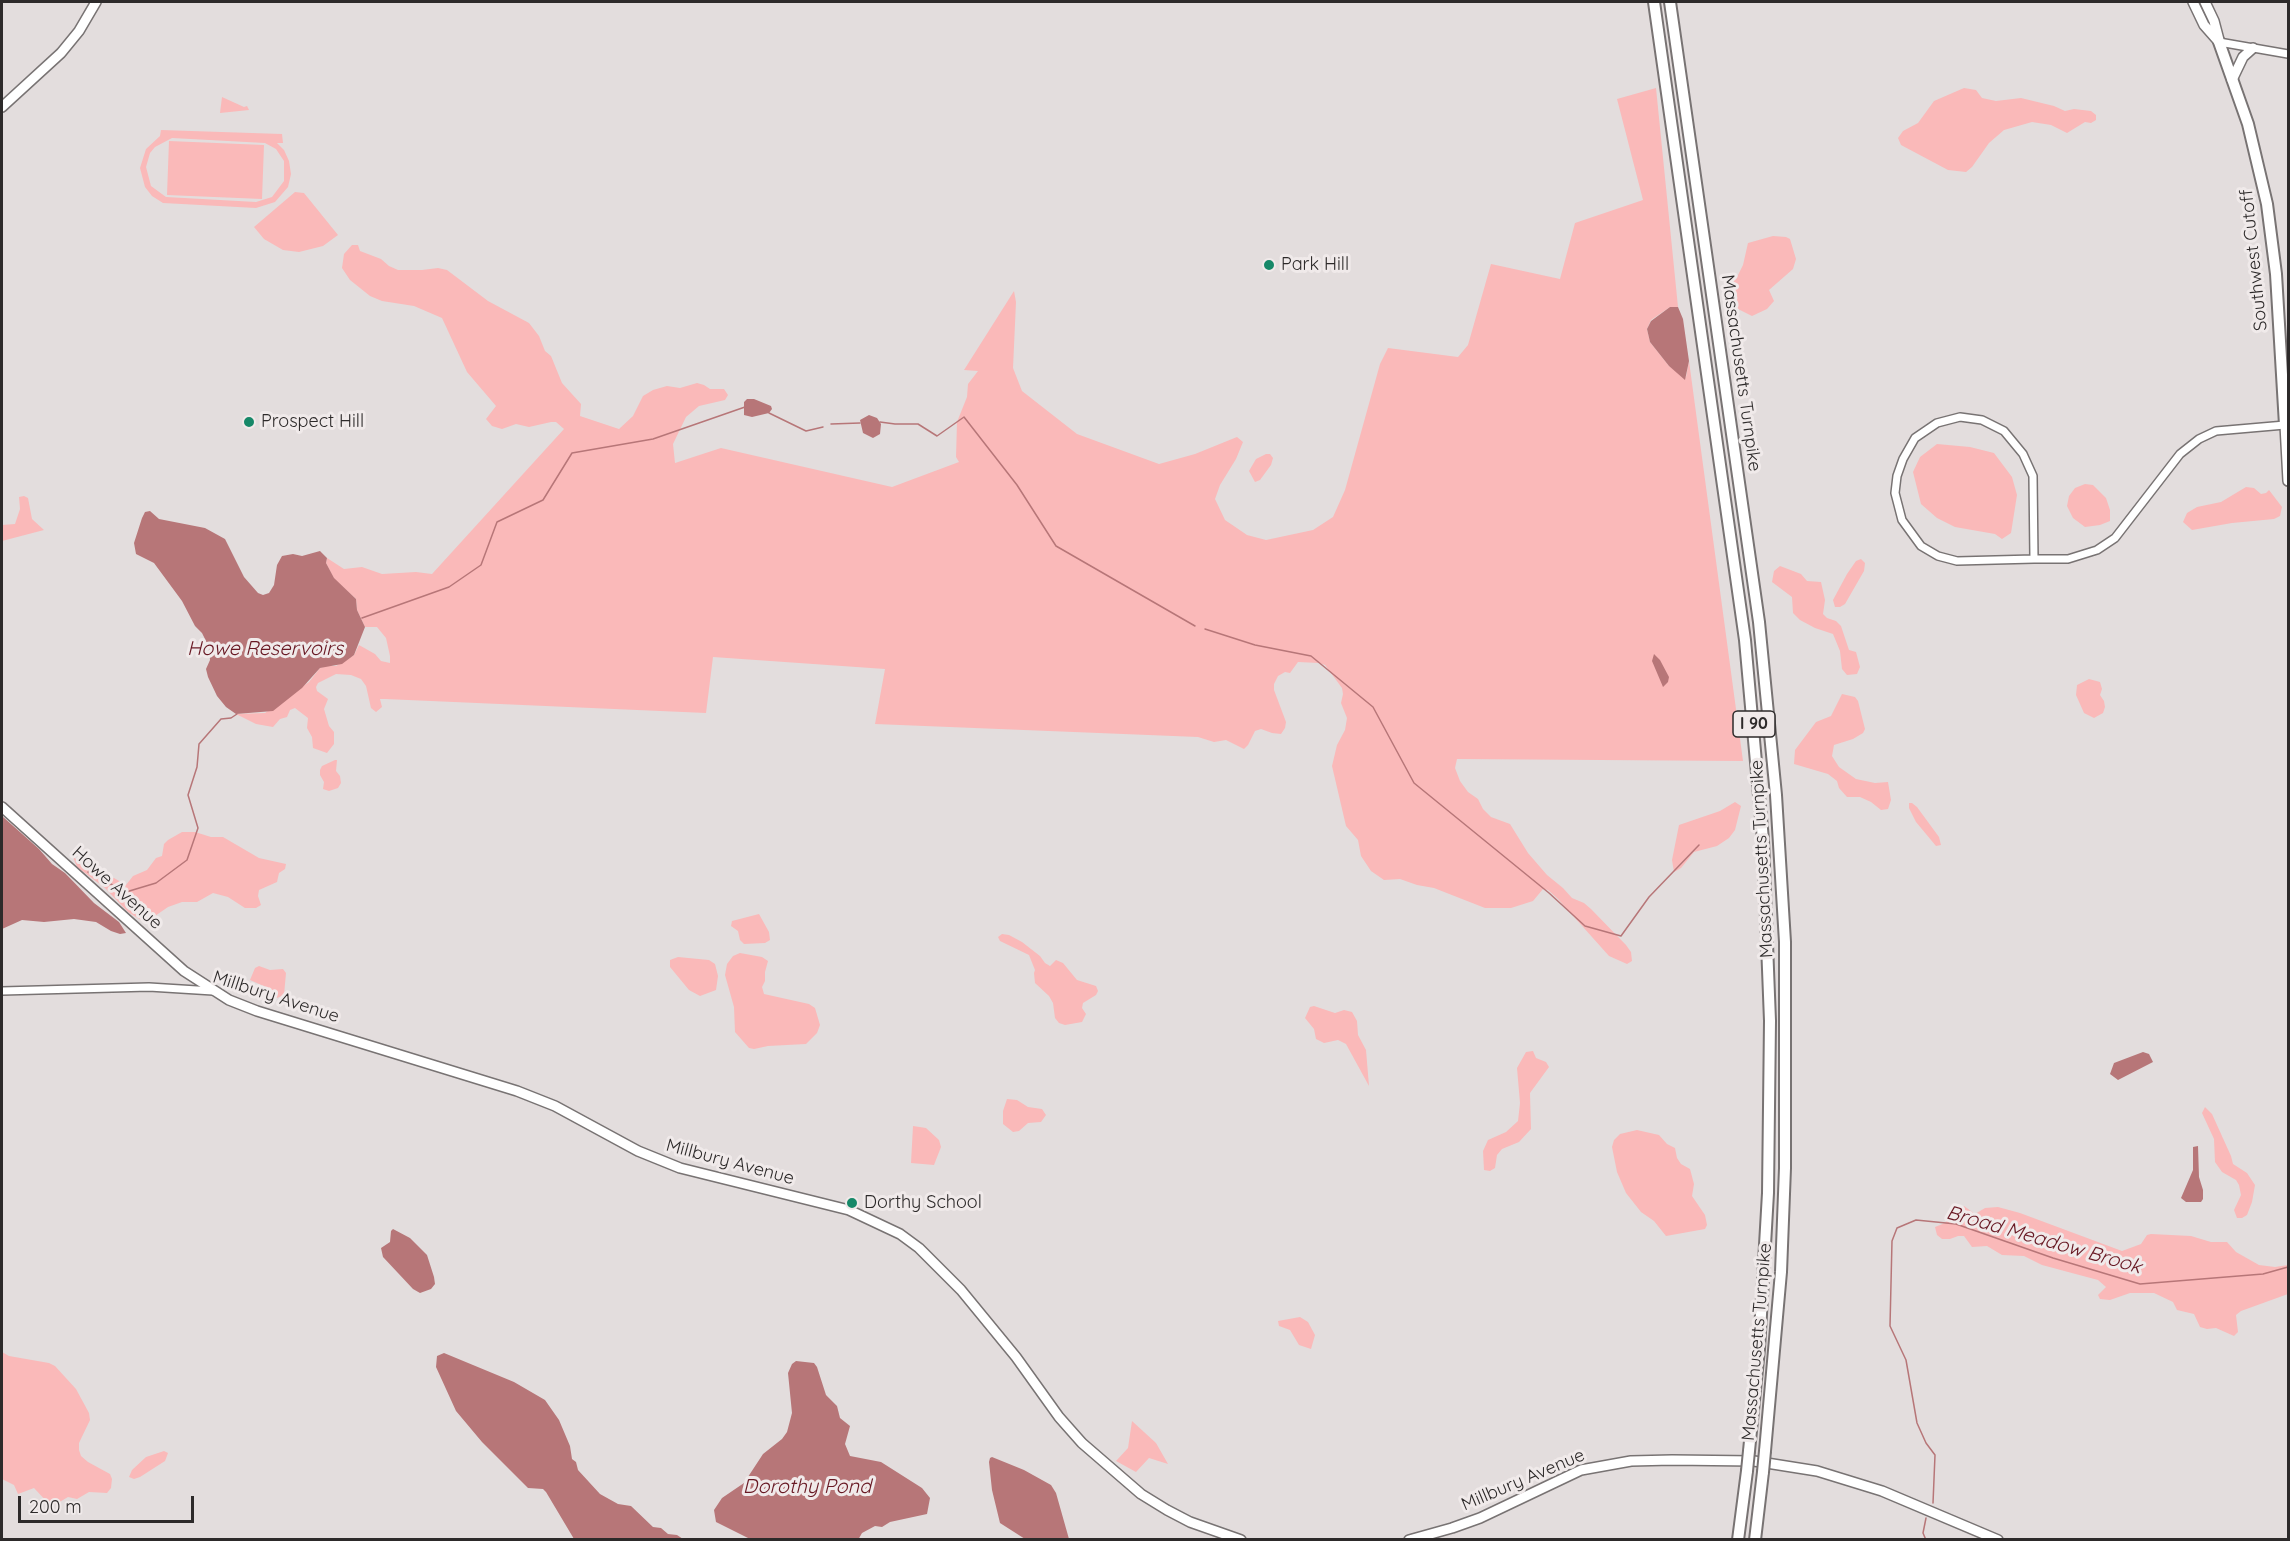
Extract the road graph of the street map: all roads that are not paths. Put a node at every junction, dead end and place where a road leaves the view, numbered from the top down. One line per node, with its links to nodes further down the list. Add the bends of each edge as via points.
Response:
1 (96, 2): 10 (main road, via 61,53)
2 (1654, 2): 19 (highway, Massachusetts Turnpike / I 90, bridge, via 1745,640 1763,840 1770,1021 1769,1172 1759,1349)
3 (1670, 2): 20 (highway, Massachusetts Turnpike / I 90, bridge, via 1755,588 1769,711 1785,942 1781,1272)
4 (2193, 2): 6 (main road, Southwest Cutoff, via 2204,25)
5 (2205, 2): 6 (main road, Southwest Cutoff)
6 (2219, 42): 7 (street); 9 (highway, Southwest Cutoff)
7 (2253, 48): 8 (street); 9 (main road, via 2243,57)
8 (2289, 54)
9 (2232, 80): 11 (highway, Southwest Cutoff, via 2248,124 2267,204)
10 (2, 107)
11 (2287, 424): 12 (main road, Southwest Cutoff); 13 (street, via 2208,433 2180,454 2106,545 2079,557)
12 (2289, 481)
13 (2034, 559): 13 (street, via 2033,476 2010,437 1991,423 1966,417 1943,420 1915,438 1900,467 1895,493 1902,520 1921,546 1957,561)
14 (2, 807): 16 (main road, Howe Avenue, via 184,971)
15 (2, 991): 16 (street, Millbury Avenue, via 149,987)
16 (213, 991): 17 (main road, Millbury Avenue, via 257,1011 524,1093 680,1168 834,1206 885,1226 920,1248 938,1265 998,1334 1068,1429 1104,1463 1167,1510)
17 (1241, 1539)
18 (1409, 1539): 21 (main road, Millbury Avenue, via 1480,1518 1581,1470 1631,1461 1672,1460 1754,1461 1817,1471 1882,1491)
19 (1738, 1539)
20 (1755, 1539)
21 (1998, 1539)

